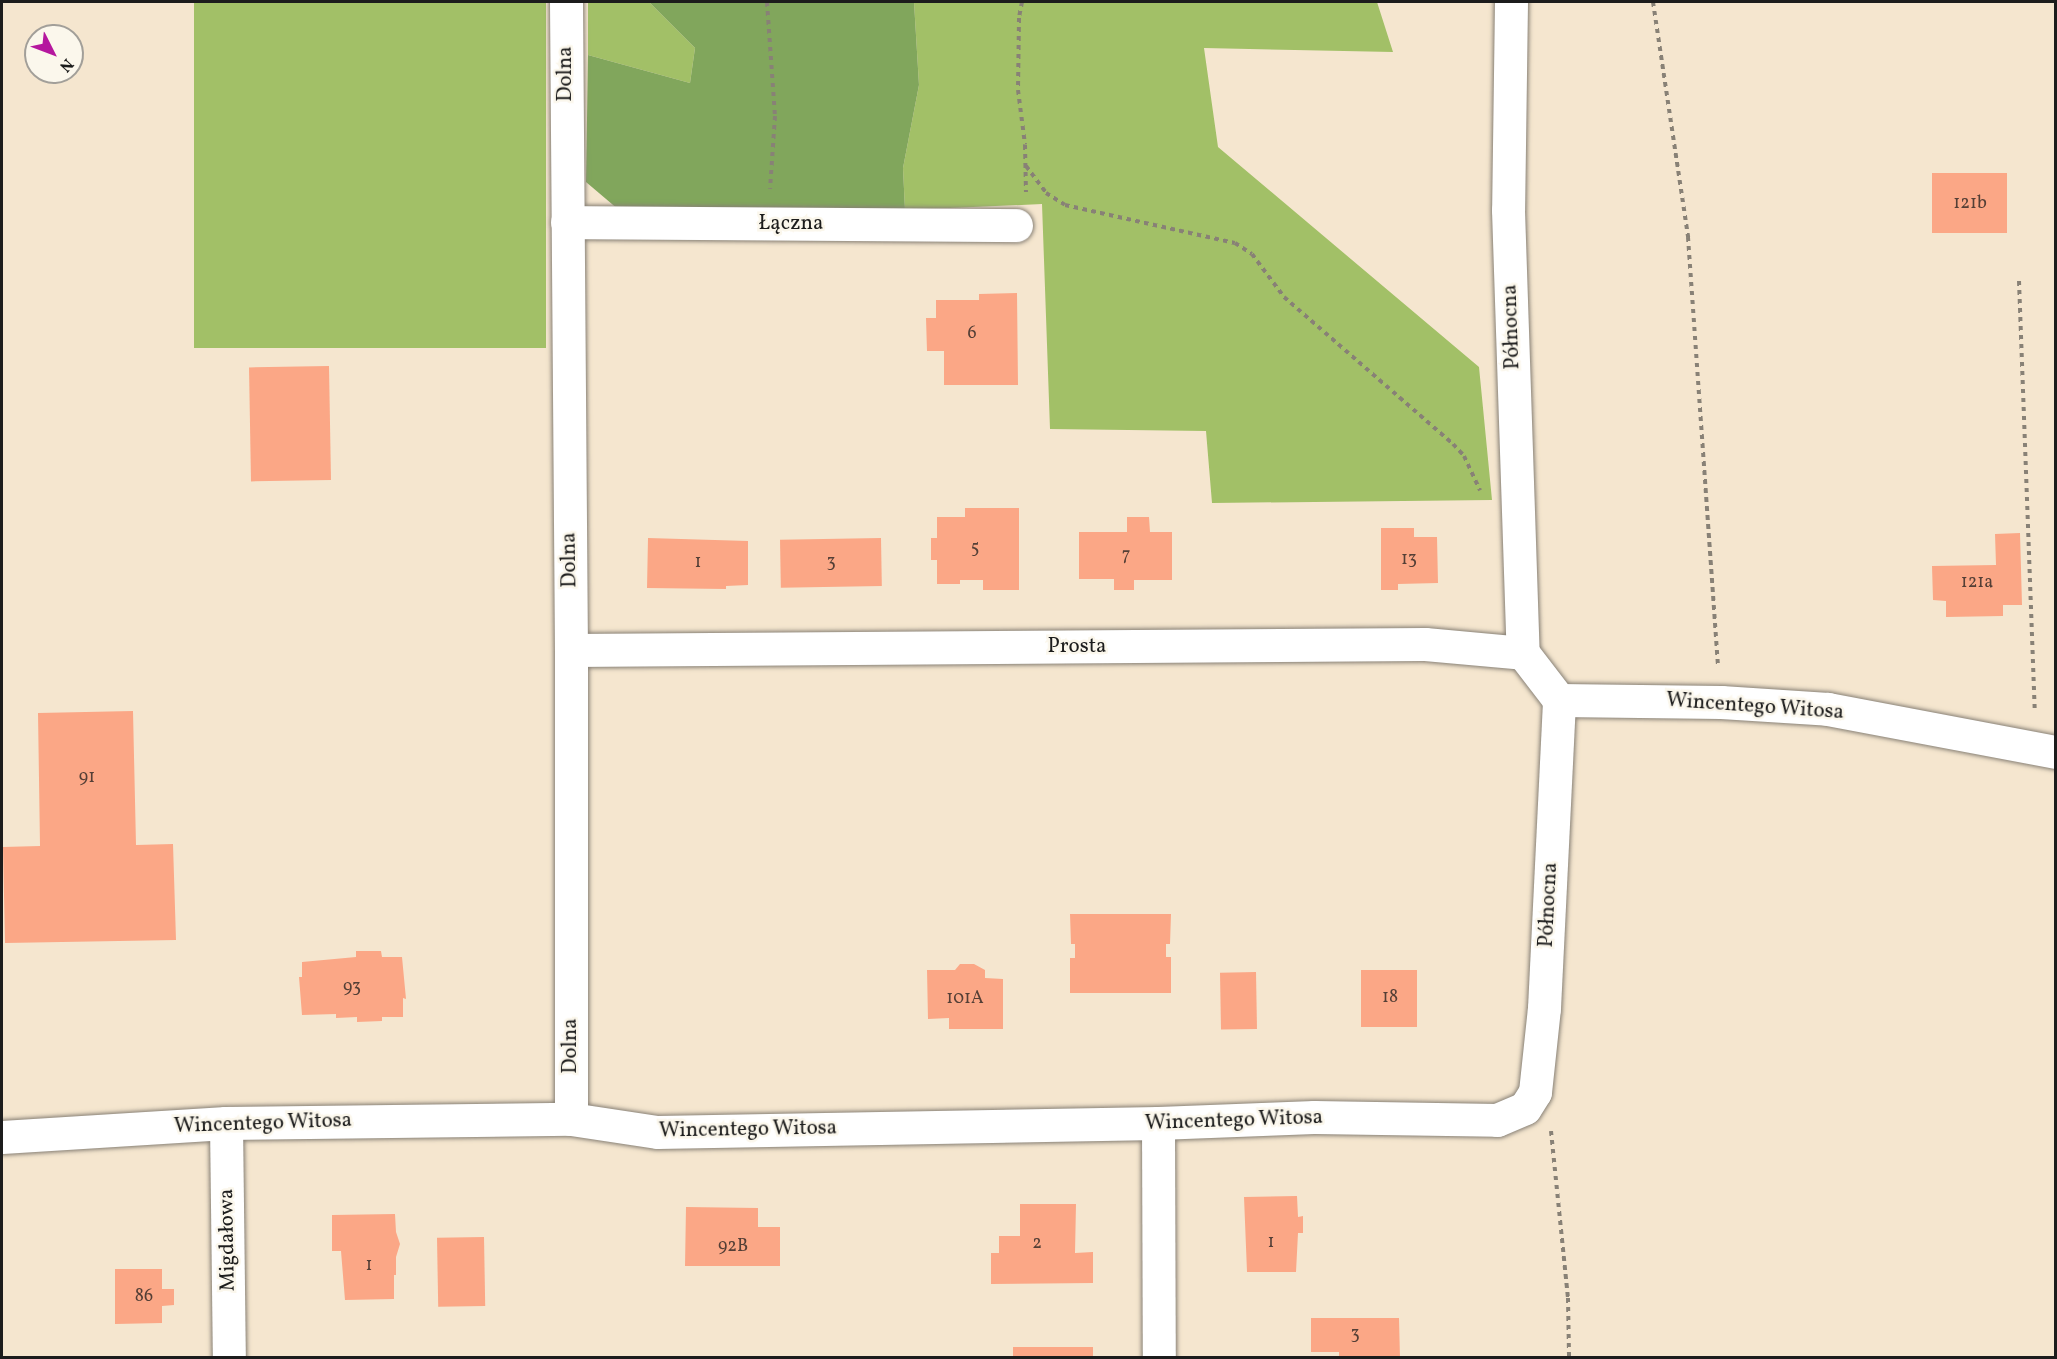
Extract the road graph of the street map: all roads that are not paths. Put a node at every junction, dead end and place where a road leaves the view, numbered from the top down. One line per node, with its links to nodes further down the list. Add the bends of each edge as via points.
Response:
1 (566, 2): 4 (street, Dolna)
2 (1511, 2): 6 (street, Północna, via 1508,210)
3 (1021, 213): 4 (street, Łączna, via 767,224)
4 (567, 222): 5 (street, Dolna)
5 (571, 650): 6 (street, Prosta, via 1425,644); 10 (street, Dolna)
6 (1523, 653): 7 (street)
7 (1559, 700): 8 (street, Wincentego Witosa, via 1721,702 1828,709); 9 (street, Północna, via 1545,1008)
8 (2046, 750)
9 (1519, 1107): 12 (street, Wincentego Witosa)
10 (571, 1119): 11 (street, Wincentego Witosa); 12 (street, Wincentego Witosa, via 657,1132)
11 (226, 1123): 13 (street, Wincentego Witosa); 14 (street, Migdałowa)
12 (1158, 1123): 15 (street)
13 (2, 1137)
14 (229, 1358)
15 (1160, 1358)

